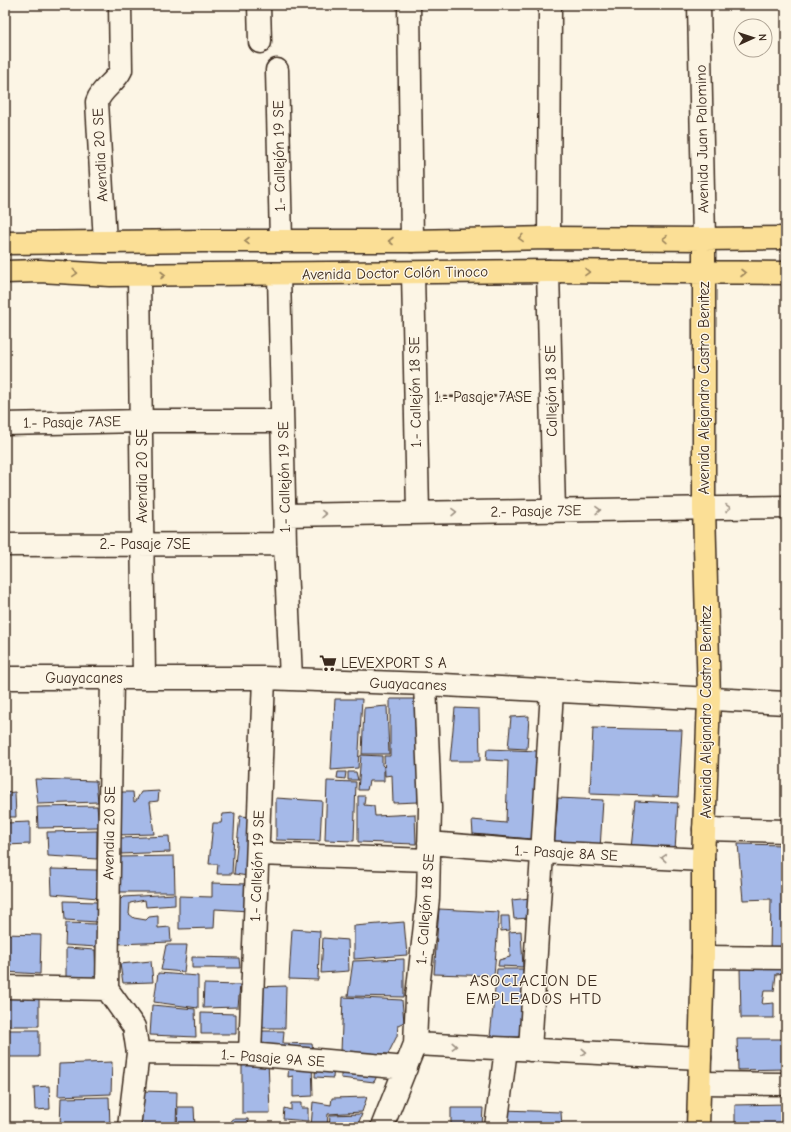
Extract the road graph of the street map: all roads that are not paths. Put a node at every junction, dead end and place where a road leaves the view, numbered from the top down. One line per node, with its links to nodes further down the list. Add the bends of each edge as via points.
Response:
1 (120, 5): 13 (street, Avendia 20 SE, via 120,70 118,77 102,92 97,102)
2 (259, 5): 6 (street)
3 (409, 5): 12 (street)
4 (550, 5): 8 (street)
5 (699, 5): 10 (street, Avenida Juan Palomino)
6 (260, 42)
7 (278, 70): 11 (street, 1.- Callejón 19 SE)
8 (549, 238): 10 (main road, one-way to 8); 12 (main road, one-way to 12)
9 (786, 238): 10 (main road)
10 (704, 239): 18 (main road, Avenida Juan Palomino)
11 (281, 241): 12 (main road, one-way to 11); 13 (main road, one-way to 13)
12 (412, 241)
13 (106, 242): 14 (main road)
14 (5, 244)
15 (548, 271): 17 (main road, Avenida Doctor Colón Tinoco); 18 (main road, Avenida Doctor Colón Tinoco, one-way to 18); 27 (street, Callejón 18 SE)
16 (5, 272): 21 (main road, Avenida Doctor Colón Tinoco, one-way to 21)
17 (413, 273): 19 (main road, Avenida Doctor Colón Tinoco); 28 (street, 1.- Callejón 18 SE)
18 (704, 273): 20 (main road, Avenida Doctor Colón Tinoco, one-way to 20); 26 (main road, Avenida Alejandro Castro Benitez)
19 (279, 274): 21 (main road, Avenida Doctor Colón Tinoco, one-way to 19); 23 (street, 1.- Callejón 19 SE)
20 (786, 274)
21 (139, 275): 22 (street, Avendia 20 SE)
22 (142, 421): 23 (street, 1.- Pasaje 7ASE); 24 (street, 1.- Pasaje 7ASE); 30 (street, Avendia 20 SE)
23 (282, 422): 29 (street, 1.- Callejón 19 SE)
24 (5, 424)
25 (786, 507): 26 (street, 2.- Pasaje 7SE, one-way to 25)
26 (704, 508): 27 (street, 2.- Pasaje 7SE, one-way to 26); 40 (main road, Avenida Alejandro Castro Benitez)
27 (554, 511): 28 (street, 2.- Pasaje 7SE, one-way to 27)
28 (418, 512): 29 (street, 2.- Pasaje 7SE, one-way to 28)
29 (285, 515): 31 (street, 1.- Callejón 19 SE)
30 (142, 544): 31 (street, 2.- Pasaje 7SE); 32 (street, 2.- Pasaje 7SE); 33 (street, Avendia 20 SE)
31 (285, 544): 37 (street, 1.- Callejón 19 SE)
32 (5, 545)
33 (144, 677): 35 (street, Guayacanes); 36 (street, Guayacanes)
34 (5, 678): 35 (street, Guayacanes)
35 (112, 678): 51 (street, Avendia 20 SE)
36 (264, 678): 37 (street, Guayacanes); 46 (street, 1.- Callejón 19 SE)
37 (292, 680): 38 (street, Guayacanes)
38 (425, 684): 39 (street, Guayacanes); 44 (street, 1.- Callejón 18 SE, via 430,808)
39 (552, 691): 40 (street, Guayacanes); 45 (street)
40 (709, 700): 41 (street, Guayacanes); 42 (main road, Avenida Alejandro Castro Benitez)
41 (786, 703)
42 (704, 829): 43 (street); 47 (main road, Avenida Alejandro Castro Benitez)
43 (786, 831)
44 (429, 852): 45 (street, 1.- Pasaje 8A SE); 46 (street, 1.- Pasaje 8A SE); 52 (street, 1.- Callejón 18 SE, via 428,898 417,997)
45 (541, 852): 47 (street, 1.- Pasaje 8A SE, one-way to 45); 54 (street)
46 (258, 854): 56 (street, 1.- Callejón 19 SE)
47 (703, 860): 48 (main road, Avenida Alejandro Castro Benitez)
48 (702, 957): 49 (street); 57 (main road, Avenida Alejandro Castro Benitez)
49 (786, 958)
50 (5, 987): 51 (street)
51 (106, 989): 55 (street, via 134,1027)
52 (415, 1044): 53 (street, one-way to 53); 58 (street, 1.- Callejón 18 SE)
53 (506, 1049): 54 (street); 63 (street)
54 (530, 1050): 57 (street, one-way to 57)
55 (138, 1053): 56 (street, 1.- Pasaje 9A SE); 61 (street)
56 (250, 1054): 58 (street, 1.- Pasaje 9A SE)
57 (700, 1058): 59 (main road, Avenida Alejandro Castro Benitez)
58 (406, 1068): 62 (street, 1.- Callejón 18 SE)
59 (700, 1083): 60 (street); 64 (main road, Avenida Alejandro Castro Benitez)
60 (786, 1084)
61 (129, 1127)
62 (382, 1127)
63 (496, 1127)
64 (698, 1127)

